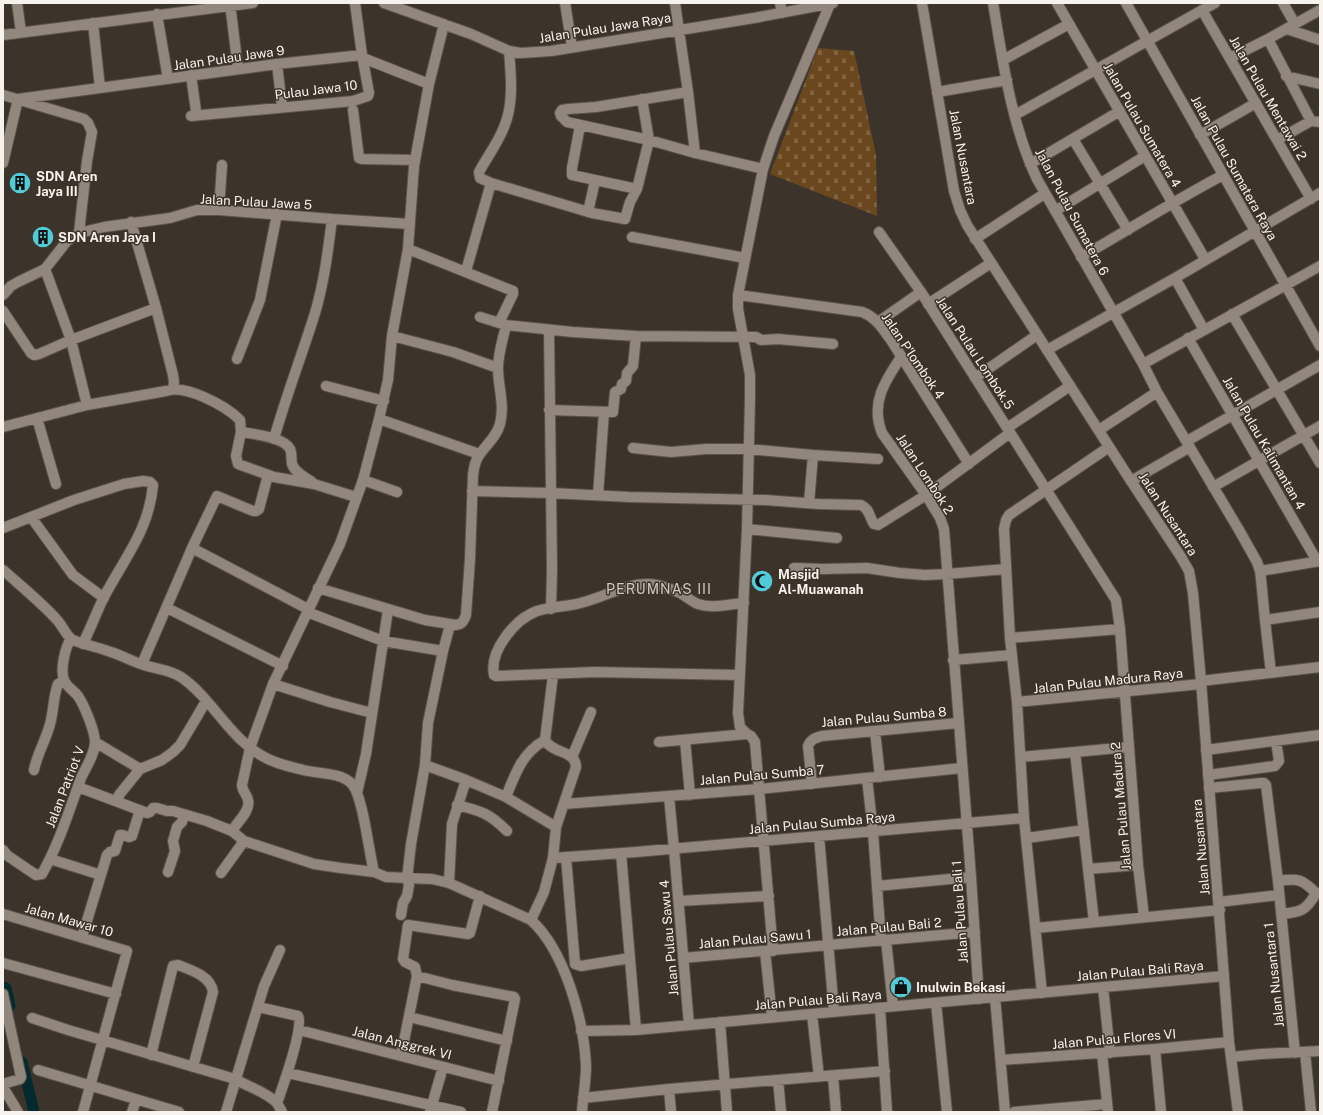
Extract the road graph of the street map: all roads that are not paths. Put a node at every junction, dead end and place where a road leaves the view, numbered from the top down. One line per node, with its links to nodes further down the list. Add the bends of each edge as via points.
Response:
1 (17, 3): 26 (street)
2 (253, 3): 13 (street)
3 (355, 3): 33 (street, Pulau Jawa 10)
4 (384, 3): 15 (street, Jalan Pulau Jawa Raya)
5 (566, 3): 31 (street)
6 (675, 3): 25 (street)
7 (922, 3): 47 (street, Jalan Nusantara)
8 (993, 3): 35 (street, Jalan Pulau Sumatera 6)
9 (1057, 3): 23 (street, Jalan Pulau Sumatera 4)
10 (1126, 3): 29 (street, Jalan Pulau Sumatera Raya)
11 (1214, 3): 18 (street)
12 (1283, 3): 24 (street)
13 (230, 4): 16 (street); 37 (street)
14 (833, 4): 17 (street, Jalan Pulau Jawa Raya); 68 (street, via 777,129)
15 (405, 6): 22 (street, Jalan Pulau Jawa Raya)
16 (169, 8): 20 (street)
17 (781, 8): 25 (street, Jalan Pulau Jawa Raya)
18 (1202, 10): 29 (street); 34 (street, Jalan Pulau Mentawai 2)
19 (1320, 10): 24 (street)
20 (157, 14): 21 (street); 41 (street)
21 (93, 23): 26 (street); 45 (street)
22 (444, 24): 32 (street, Jalan Pulau Jawa Raya); 43 (street)
23 (1069, 24): 35 (street); 38 (street, Jalan Pulau Sumatera 4)
24 (1291, 26): 28 (street); 30 (street)
25 (679, 30): 31 (street, Jalan Pulau Jawa Raya); 46 (street)
26 (21, 32): 27 (street)
27 (3, 35)
28 (1268, 39): 34 (street); 40 (street)
29 (1148, 40): 38 (street); 58 (street, Jalan Pulau Sumatera Raya)
30 (1320, 40)
31 (572, 47): 32 (street, Jalan Pulau Jawa Raya, via 521,53)
32 (509, 51): 71 (street, via 508,114 499,139 479,172 480,178)
33 (362, 56): 36 (street, Jalan Pulau Jawa 9); 43 (street); 52 (street, Pulau Jawa 10, via 368,96 353,100)
34 (1230, 58): 51 (street, Jalan Pulau Mentawai 2)
35 (1003, 60): 42 (street, Jalan Pulau Sumatera 6)
36 (277, 64): 37 (street, Jalan Pulau Jawa 9); 52 (street)
37 (238, 69): 39 (street, Jalan Pulau Jawa 9)
38 (1096, 70): 54 (street, Jalan Pulau Sumatera 4); 55 (street)
39 (191, 76): 41 (street, Jalan Pulau Jawa 9); 52 (street, Pulau Jawa 10, via 196,111 194,116)
40 (1286, 76): 44 (street); 56 (street)
41 (168, 79): 45 (street, Jalan Pulau Jawa 9)
42 (1007, 80): 47 (street); 55 (street, Jalan Pulau Sumatera 6)
43 (429, 84): 64 (street)
44 (1320, 84)
45 (100, 88): 49 (street, Jalan Pulau Jawa 9)
46 (688, 92): 50 (street); 62 (street)
47 (937, 92): 90 (street, Jalan Nusantara, via 956,201)
48 (3, 95): 49 (street)
49 (18, 99): 65 (street); 88 (street, via 84,119 91,128)
50 (642, 99): 57 (street, via 562,110 561,116 567,122); 60 (street)
51 (1256, 103): 58 (street); 61 (street, Jalan Pulau Mentawai 2)
52 (282, 107)
53 (353, 110): 64 (street, via 359,158)
54 (1120, 111): 59 (street); 63 (street, Jalan Pulau Sumatera 4)
55 (1015, 115): 66 (street, Jalan Pulau Sumatera 6, via 1018,133)
56 (1315, 121): 61 (street)
57 (580, 126): 60 (street); 70 (street, via 572,174)
58 (1200, 135): 69 (street, Jalan Pulau Sumatera Raya)
59 (1073, 139): 66 (street); 72 (street)
60 (649, 140): 62 (street); 73 (street)
61 (1277, 140): 76 (street, Jalan Pulau Mentawai 2)
62 (695, 153): 68 (street)
63 (1145, 156): 72 (street); 77 (street, Jalan Pulau Sumatera 4)
64 (415, 160): 84 (street)
65 (3, 163)
66 (1030, 164): 74 (street, Jalan Pulau Sumatera 6)
67 (222, 165): 78 (street)
68 (763, 169): 93 (street)
69 (1223, 175): 77 (street); 86 (street, Jalan Pulau Sumatera Raya)
70 (595, 180): 73 (street); 80 (street)
71 (491, 183): 80 (street); 98 (street)
72 (1099, 183): 79 (street); 85 (street)
73 (637, 189): 80 (street, via 624,220)
74 (1044, 194): 79 (street, Jalan Pulau Sumatera 6); 90 (street)
75 (1320, 194): 76 (street)
76 (1310, 199): 86 (street)
77 (1172, 202): 85 (street); 94 (street, Jalan Pulau Sumatera 4)
78 (219, 210): 81 (street, Jalan Pulau Jawa 5); 83 (street, Jalan Pulau Jawa 5, via 197,210 170,218)
79 (1055, 211): 92 (street, Jalan Pulau Sumatera 6)
80 (588, 212)
81 (277, 214): 82 (street, Jalan Pulau Jawa 5); 124 (street, via 260,300)
82 (332, 219): 84 (street, Jalan Pulau Jawa 5); 147 (street, via 315,312)
83 (131, 222): 88 (street, Jalan Pulau Jawa 5); 105 (street)
84 (410, 224): 91 (street)
85 (1128, 230): 92 (street)
86 (1255, 231): 94 (street); 100 (street, Jalan Pulau Sumatera Raya)
87 (879, 232): 101 (street, Jalan Pulau Lombok.5)
88 (79, 233): 97 (street, via 67,242)
89 (632, 237): 93 (street)
90 (975, 239): 95 (street, Jalan Nusantara)
91 (408, 249): 98 (street); 115 (street)
92 (1081, 257): 107 (street, Jalan Pulau Sumatera 6)
93 (745, 258): 103 (street)
94 (1205, 260): 99 (street)
95 (991, 263): 104 (street); 114 (street, Jalan Nusantara)
96 (1320, 266): 100 (street)
97 (45, 269): 102 (street, via 11,286); 119 (street)
98 (466, 271): 111 (street, via 513,291)
99 (1175, 278): 107 (street); 113 (street)
100 (1284, 285): 108 (street); 121 (street, Jalan Pulau Sumatera Raya)
101 (921, 292): 104 (street, Jalan Pulau Lombok.5); 110 (street)
102 (3, 295)
103 (738, 295): 110 (street, Jalan P'lombok 4, via 862,312); 117 (street)
104 (928, 304): 128 (street, Jalan Pulau Lombok.5)
105 (156, 308): 119 (street); 131 (street, via 173,374)
106 (3, 311): 119 (street, via 34,355)
107 (1112, 312): 122 (street); 125 (street, Jalan Pulau Sumatera 6)
108 (1232, 314): 113 (street); 132 (street)
109 (480, 317): 111 (street)
110 (878, 322): 123 (street, Jalan P'lombok 4)
111 (503, 324): 112 (street); 127 (street)
112 (549, 330): 116 (street); 136 (street)
113 (1204, 330): 118 (street)
114 (1037, 335): 122 (street, Jalan Nusantara); 128 (street)
115 (392, 336): 127 (street, via 453,352); 134 (street, via 390,369)
116 (636, 336): 117 (street); 137 (street, via 632,368 627,373 621,389 615,392 613,412)
117 (744, 337): 120 (street); 151 (street, via 750,374)
118 (1188, 338): 125 (street); 138 (street, Jalan Pulau Kalimantan 4)
119 (71, 340): 135 (street)
120 (833, 344)
121 (1320, 346)
122 (1046, 350): 130 (street, Jalan Nusantara)
123 (901, 357): 157 (street, Jalan P'lombok 4); 169 (street, Jalan Lombok 2, via 880,395 877,413 879,425)
124 (237, 359)
125 (1143, 364): 133 (street, Jalan Pulau Sumatera 6)
126 (1320, 365): 132 (street)
127 (498, 368): 152 (street, via 502,408 500,423)
128 (975, 378): 144 (street, Jalan Pulau Lombok.5)
129 (326, 386): 134 (street)
130 (1070, 386): 143 (street, Jalan Nusantara); 144 (street)
131 (173, 388): 135 (street); 145 (street, via 212,400 226,408 240,420)
132 (1276, 389): 138 (street); 146 (street)
133 (1157, 392): 143 (street); 148 (street, Jalan Pulau Sumatera 6)
134 (384, 401): 140 (street)
135 (87, 405): 139 (street)
136 (550, 410): 137 (street); 167 (street)
137 (604, 412): 168 (street)
138 (1233, 415): 148 (street); 155 (street, Jalan Pulau Kalimantan 4)
139 (37, 418): 142 (street); 161 (street)
140 (379, 419): 152 (street); 159 (street)
141 (1320, 426): 146 (street)
142 (3, 427)
143 (1099, 430): 149 (street, Jalan Nusantara)
144 (1009, 431): 157 (street); 164 (street, Jalan Pulau Lombok.5)
145 (241, 432): 147 (street); 158 (street, via 236,456 238,464)
146 (1303, 436): 155 (street); 156 (street)
147 (274, 439): 162 (street, via 289,448 292,465)
148 (1189, 444): 160 (street); 163 (street, Jalan Pulau Sumatera 6)
149 (1109, 446): 160 (street, Jalan Nusantara); 164 (street)
150 (633, 448): 151 (street, via 671,452)
151 (748, 449): 153 (street); 171 (street)
152 (480, 454): 165 (street, via 475,462)
153 (813, 455): 154 (street); 172 (street)
154 (878, 459)
155 (1259, 460): 163 (street); 178 (street, Jalan Pulau Kalimantan 4)
156 (1320, 463)
157 (969, 464): 169 (street)
158 (268, 475): 162 (street); 177 (street, via 259,509 256,511 217,496)
159 (363, 480): 166 (street); 170 (street)
160 (1131, 481): 209 (street, Jalan Nusantara, via 1189,571)
161 (56, 484)
162 (314, 484): 170 (street)
163 (1214, 487): 182 (street, Jalan Pulau Sumatera 6)
164 (1046, 490): 180 (street, via 1009,515 1006,520); 194 (street, Jalan Pulau Lombok.5, via 1116,600)
165 (472, 491): 167 (street); 193 (street, via 466,615 461,624)
166 (398, 492)
167 (551, 492): 168 (street); 188 (street)
168 (598, 495): 171 (street)
169 (926, 495): 172 (street, via 878,525 874,524 866,507 861,505); 183 (street, Jalan Lombok 2, via 944,529)
170 (356, 497): 184 (street, via 340,544)
171 (747, 500): 172 (street); 175 (street)
172 (809, 503)
173 (31, 517): 174 (street); 185 (street, via 73,575); 185 (street, via 124,484 143,481 153,485 149,511 131,553)
174 (3, 528)
175 (746, 529): 176 (street); 186 (street)
176 (837, 538)
177 (192, 548): 187 (street); 189 (street)
178 (1319, 561): 182 (street)
179 (794, 568): 183 (street, via 867,568 912,575)
180 (1006, 569): 183 (street); 195 (street)
181 (3, 570): 196 (street, via 31,594)
182 (1260, 571): 192 (street)
183 (947, 574): 201 (street, Jalan Lombok 2)
184 (318, 588): 189 (street); 190 (street)
185 (104, 598): 198 (street)
186 (744, 603): 188 (street, via 709,606 697,604 679,592 660,586 640,584 626,586 578,604); 207 (street)
187 (167, 608): 202 (street); 203 (street)
188 (551, 609): 206 (street, via 527,616 513,628 498,650 493,673 496,676)
189 (308, 610): 197 (street); 203 (street)
190 (388, 610): 193 (street); 197 (street)
191 (1320, 612): 192 (street)
192 (1265, 620): 205 (street)
193 (450, 625): 199 (street)
194 (1120, 629): 195 (street); 211 (street, Jalan Pulau Madura 2)
195 (1010, 638): 200 (street)
196 (71, 639): 198 (street); 208 (street, via 67,644)
197 (383, 641): 199 (street); 215 (street)
198 (83, 644): 202 (street, via 110,651)
199 (443, 651): 231 (street, via 428,723)
200 (1012, 655): 201 (street); 213 (street)
201 (954, 660): 216 (street, Jalan Lombok 2)
202 (142, 664): 212 (street, via 179,676)
203 (283, 666): 210 (street)
204 (1320, 667): 205 (street, Jalan Pulau Madura Raya)
205 (1272, 672): 209 (street, Jalan Pulau Madura Raya)
206 (553, 675): 207 (street, via 595,672); 220 (street)
207 (739, 675): 218 (street, via 738,721)
208 (64, 681): 223 (street, Jalan Patriot V, via 78,697); 234 (street, via 58,684 54,694 50,724)
209 (1201, 682): 211 (street, Jalan Pulau Madura Raya); 227 (street, Jalan Nusantara)
210 (273, 684): 215 (street); 226 (street)
211 (1124, 693): 213 (street, Jalan Pulau Madura Raya); 225 (street, Jalan Pulau Madura 2)
212 (206, 701): 226 (street); 233 (street, via 174,752)
213 (1017, 702): 229 (street)
214 (591, 712): 230 (street)
215 (372, 713): 243 (street)
216 (958, 724): 217 (street, Jalan Pulau Sumba 8); 232 (street, Jalan Pulau Bali 1)
217 (875, 731): 236 (street); 239 (street, Jalan Pulau Sumba 8, via 822,736 810,741 808,746)
218 (746, 734): 221 (street); 242 (street, via 755,742)
219 (1320, 735): 222 (street)
220 (545, 740): 230 (street, via 550,748); 246 (street, via 527,753)
221 (685, 740): 224 (street); 244 (street)
222 (1276, 740): 227 (street); 235 (street, via 1279,761 1275,766)
223 (95, 742): 233 (street); 240 (street, Jalan Patriot V, via 93,754)
224 (659, 742)
225 (1129, 747): 228 (street); 269 (street, Jalan Pulau Madura 2)
226 (250, 748): 243 (street, via 281,764 344,779 352,784); 256 (street, via 242,785 248,805)
227 (1206, 750): 235 (street, Jalan Nusantara)
228 (1075, 752): 229 (street); 255 (street)
229 (1021, 756): 252 (street)
230 (572, 757): 248 (street, via 576,767)
231 (425, 765): 238 (street); 276 (street)
232 (962, 768): 236 (street, Jalan Pulau Sumba 7); 253 (street, Jalan Pulau Bali 1)
233 (140, 769): 247 (street, via 119,795)
234 (34, 770)
235 (1208, 775): 241 (street, Jalan Nusantara)
236 (880, 777): 237 (street, Jalan Pulau Sumba 7)
237 (867, 778): 239 (street, Jalan Pulau Sumba 7); 258 (street)
238 (466, 780): 246 (street); 249 (street)
239 (812, 784): 242 (street, Jalan Pulau Sumba 7)
240 (78, 787): 247 (street); 268 (street, Jalan Patriot V)
241 (1209, 788): 277 (street, Jalan Nusantara 1, via 1261,783 1266,785); 285 (street, Jalan Nusantara)
242 (759, 789): 244 (street, Jalan Pulau Sumba 7); 262 (street)
243 (357, 792): 272 (street)
244 (690, 795): 245 (street, Jalan Pulau Sumba 7)
245 (669, 796): 248 (street, Jalan Pulau Sumba 7); 263 (street, Jalan Pulau Sawu 4)
246 (506, 797): 254 (street)
247 (118, 802): 250 (street)
248 (564, 804): 254 (street)
249 (457, 805): 257 (street, via 489,815); 278 (street, via 452,824)
250 (140, 810): 251 (street, via 148,813 157,808); 274 (street, via 132,836 120,836 115,851 107,855)
251 (184, 815): 256 (street); 271 (street, via 173,841 175,851)
252 (1024, 818): 253 (street, Jalan Pulau Sumba Raya); 260 (street)
253 (967, 823): 258 (street, Jalan Pulau Sumba Raya); 275 (street, Jalan Pulau Bali 1)
254 (556, 827): 267 (street)
255 (1084, 830): 260 (street); 270 (street)
256 (232, 831): 261 (street)
257 (507, 831)
258 (873, 832): 259 (street, Jalan Pulau Sumba Raya); 279 (street)
259 (819, 836): 262 (street, Jalan Pulau Sumba Raya); 296 (street)
260 (1027, 838): 292 (street)
261 (244, 841): 272 (street, via 314,864); 273 (street)
262 (764, 841): 263 (street, Jalan Pulau Sumba Raya); 283 (street)
263 (674, 849): 265 (street, Jalan Pulau Sumba Raya); 284 (street, Jalan Pulau Sawu 4)
264 (3, 850): 268 (street, Jalan Patriot V, via 38,876 42,874)
265 (621, 853): 266 (street, Jalan Pulau Sumba Raya); 299 (street)
266 (566, 857): 267 (street, Jalan Pulau Sumba Raya); 299 (street, via 575,964 581,966)
267 (553, 858): 290 (street, via 544,892)
268 (50, 859): 274 (street)
269 (1138, 865): 270 (street); 289 (street, Jalan Pulau Madura 2)
270 (1088, 869): 291 (street)
271 (168, 872)
272 (374, 872): 276 (street, via 386,877)
273 (221, 873)
274 (101, 875): 294 (street)
275 (971, 877): 279 (street); 293 (street, Jalan Pulau Bali 1)
276 (407, 879): 278 (street, via 432,879); 288 (street, via 409,885)
277 (1278, 881): 280 (street, via 1296,879); 281 (street, Jalan Nusantara 1)
278 (449, 883): 282 (street)
279 (877, 886): 295 (street)
280 (1318, 893): 287 (street, via 1311,903 1298,913)
281 (1279, 895): 285 (street); 287 (street, Jalan Nusantara 1)
282 (480, 896): 290 (street); 302 (street, via 468,934 408,925 403,959 415,967)
283 (769, 896): 284 (street); 298 (street)
284 (679, 901): 300 (street, Jalan Pulau Sawu 4)
285 (1219, 906): 289 (street); 303 (street, Jalan Nusantara)
286 (3, 914): 294 (street, Jalan Mawar 10)
287 (1281, 914): 332 (street, Jalan Nusantara 1)
288 (401, 915)
289 (1144, 917): 291 (street)
290 (531, 920): 323 (street, via 550,942 558,959 572,992)
291 (1094, 922): 292 (street)
292 (1036, 928): 305 (street)
293 (975, 932): 295 (street, Jalan Pulau Bali 2); 309 (street, Jalan Pulau Bali 1)
294 (82, 938): 307 (street, Jalan Mawar 10, via 127,951)
295 (884, 941): 296 (street, Jalan Pulau Bali 2); 311 (street)
296 (828, 946): 298 (street, Jalan Pulau Sawu 1); 314 (street)
297 (280, 950): 312 (street)
298 (769, 951): 300 (street, Jalan Pulau Sawu 1); 317 (street)
299 (630, 958): 322 (street)
300 (683, 958): 320 (street, Jalan Pulau Sawu 4)
301 (3, 963): 307 (street)
302 (417, 976): 316 (street); 326 (street, via 515,997)
303 (1224, 976): 304 (street, Jalan Pulau Bali Raya); 327 (street, Jalan Nusantara)
304 (1103, 987): 305 (street, Jalan Pulau Bali Raya); 331 (street)
305 (1042, 993): 308 (street, Jalan Pulau Bali Raya)
306 (3, 994): 324 (street)
307 (116, 994): 325 (street)
308 (995, 997): 309 (street, Jalan Pulau Bali Raya); 336 (street)
309 (979, 999): 310 (street, Jalan Pulau Bali Raya)
310 (936, 1002): 311 (street, Jalan Pulau Bali Raya); 371 (street)
311 (892, 1006): 313 (street, Jalan Pulau Bali Raya)
312 (258, 1007): 321 (street, via 300,1017); 344 (street)
313 (880, 1008): 314 (street, Jalan Pulau Bali Raya); 340 (street)
314 (834, 1012): 315 (street, Jalan Pulau Bali Raya)
315 (812, 1014): 317 (street, Jalan Pulau Bali Raya); 343 (street)
316 (409, 1017): 326 (street); 334 (street)
317 (772, 1017): 319 (street, Jalan Pulau Bali Raya)
318 (32, 1018): 325 (street)
319 (720, 1022): 320 (street, Jalan Pulau Bali Raya); 348 (street)
320 (689, 1025): 322 (street, Jalan Pulau Bali Raya)
321 (299, 1030): 334 (street, Jalan Anggrek VI); 341 (street)
322 (636, 1030): 323 (street, Jalan Pulau Bali Raya)
323 (581, 1031): 352 (street, via 586,1068)
324 (8, 1036): 347 (street, via 21,1078)
325 (102, 1040): 333 (street); 349 (street)
326 (507, 1041): 346 (street)
327 (1229, 1042): 328 (street, Jalan Pulau Flores VI); 335 (street, Jalan Nusantara)
328 (1155, 1049): 331 (street, Jalan Pulau Flores VI); 374 (street)
329 (1320, 1051): 330 (street)
330 (1305, 1052): 332 (street); 376 (street)
331 (1106, 1053): 336 (street, Jalan Pulau Flores VI); 356 (street)
332 (1294, 1053): 335 (street)
333 (151, 1055): 337 (street); 337 (street, via 173,966 176,965 198,973 213,987 214,992)
334 (401, 1056): 338 (street, Jalan Anggrek VI)
335 (1231, 1057): 375 (street, Jalan Nusantara)
336 (1001, 1060): 372 (street)
337 (193, 1067): 344 (street)
338 (443, 1067): 346 (street, Jalan Anggrek VI); 355 (street)
339 (38, 1070): 349 (street)
340 (884, 1071): 342 (street); 370 (street)
341 (288, 1073): 354 (street); 355 (street)
342 (833, 1076): 343 (street); 369 (street)
343 (819, 1077): 345 (street)
344 (235, 1079): 354 (street, via 271,1096); 361 (street)
345 (778, 1080): 348 (street); 368 (street)
346 (499, 1081): 364 (street)
347 (3, 1084)
348 (725, 1085): 351 (street); 367 (street)
349 (90, 1086): 353 (street); 358 (street)
350 (3, 1087): 357 (street)
351 (669, 1089): 352 (street); 366 (street)
352 (583, 1098): 365 (street)
353 (136, 1100): 359 (street); 360 (street)
354 (277, 1102): 362 (street)
355 (431, 1108): 363 (street)
356 (1108, 1108): 373 (street)
357 (18, 1112)
358 (82, 1112)
359 (132, 1112)
360 (178, 1112)
361 (226, 1112)
362 (282, 1112)
363 (461, 1112)
364 (492, 1112)
365 (582, 1112)
366 (672, 1112)
367 (727, 1112)
368 (781, 1112)
369 (836, 1112)
370 (887, 1112)
371 (947, 1112)
372 (1005, 1112)
373 (1014, 1112)
374 (1161, 1112)
375 (1238, 1112)
376 (1312, 1112)

